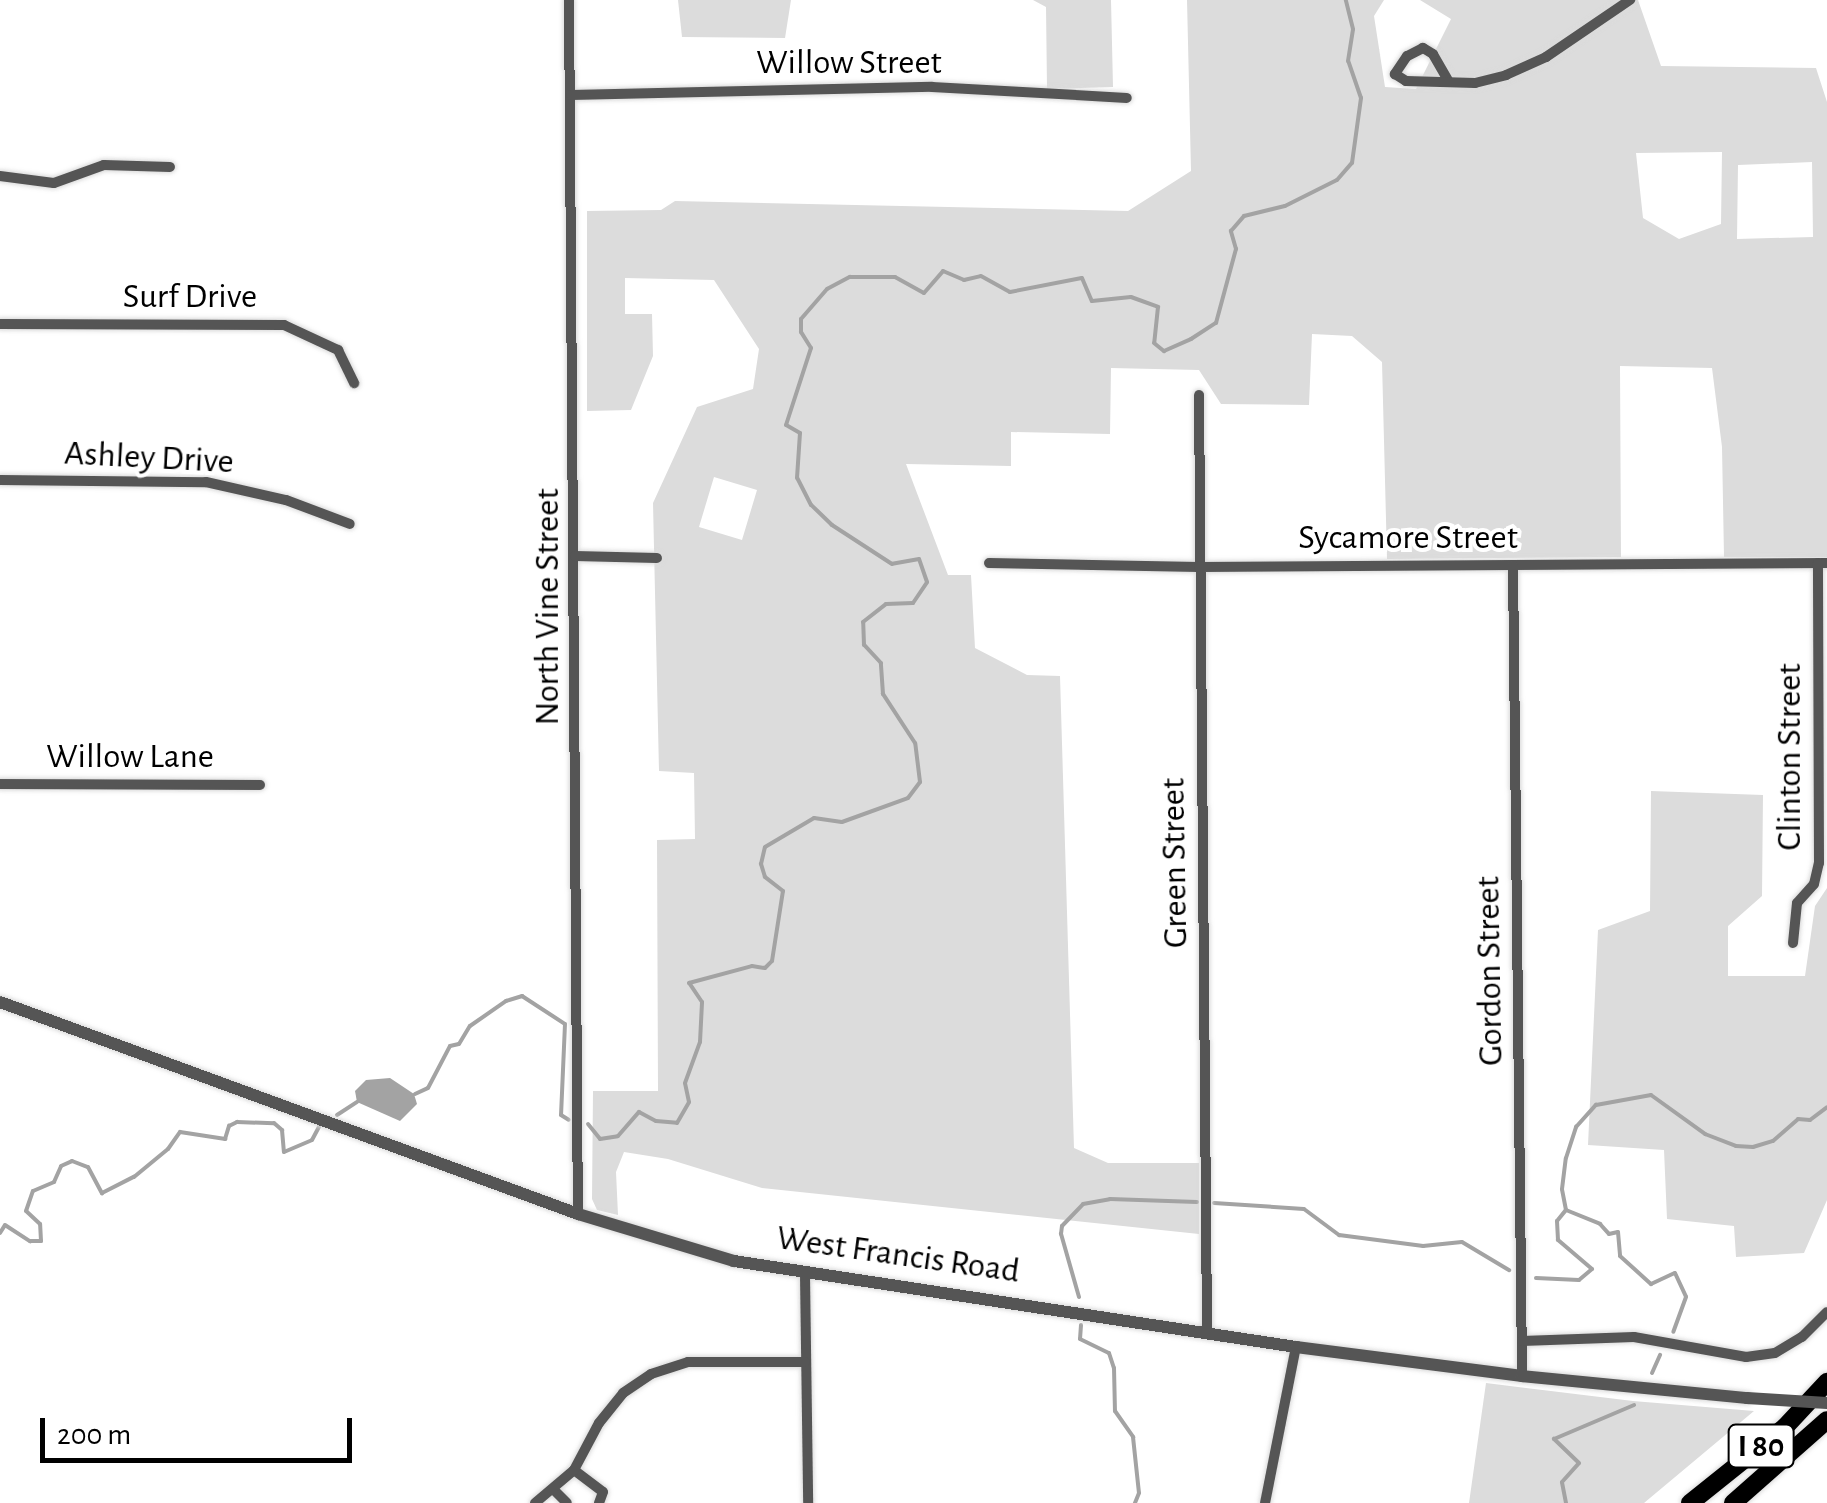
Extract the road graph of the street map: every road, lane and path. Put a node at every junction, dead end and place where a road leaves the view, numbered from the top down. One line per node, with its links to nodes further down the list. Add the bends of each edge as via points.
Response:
1 (569, 0): 4 (street, North Vine Street)
2 (1630, 0): 3 (street, via 1532,64 1475,82)
3 (1449, 82): 3 (street, via 1422,48 1396,74 1406,81)
4 (571, 96): 5 (street, Willow Street, via 932,87); 13 (street, North Vine Street)
5 (1127, 98)
6 (170, 167): 7 (street, via 104,166 54,182)
7 (0, 176)
8 (0, 324): 9 (street, Surf Drive, via 284,325 338,350)
9 (354, 382)
10 (1199, 395): 18 (street, Green Street)
11 (0, 480): 12 (street, Ashley Drive, via 206,482 286,500)
12 (350, 524)
13 (575, 556): 14 (street); 23 (street, North Vine Street)
14 (657, 558)
15 (989, 563): 18 (street, Sycamore Street)
16 (1822, 563): 17 (street, Sycamore Street); 21 (street, Clinton Street, via 1818,863 1814,884 1797,904)
17 (1513, 565): 18 (street, Sycamore Street); 27 (street, Gordon Street)
18 (1199, 567): 26 (street, Green Street)
19 (0, 784): 20 (street, Willow Lane)
20 (260, 785)
21 (1793, 942)
22 (0, 1002): 23 (street, West Francis Road)
23 (578, 1214): 24 (street, West Francis Road, via 655,1240)
24 (806, 1275): 26 (street, West Francis Road); 29 (street)
25 (1827, 1312): 27 (street, via 1775,1353 1746,1356 1634,1336)
26 (1207, 1330): 28 (street, West Francis Road)
27 (1522, 1341): 30 (street, Gordon Street)
28 (1296, 1347): 30 (street, West Francis Road); 40 (street)
29 (805, 1362): 34 (street, via 688,1362 651,1374 599,1423); 39 (street)
30 (1522, 1376): 32 (street, West Francis Road, bridge)
31 (1827, 1382): 41 (highway, I 80, via 1785,1427)
32 (1827, 1403)
33 (1827, 1420): 42 (highway, I 80)
34 (574, 1470): 35 (street); 38 (street, via 603,1492)
35 (554, 1490): 36 (street); 37 (street)
36 (535, 1503)
37 (566, 1503)
38 (599, 1503)
39 (808, 1503)
40 (1265, 1503)
41 (1690, 1503)
42 (1733, 1503)

